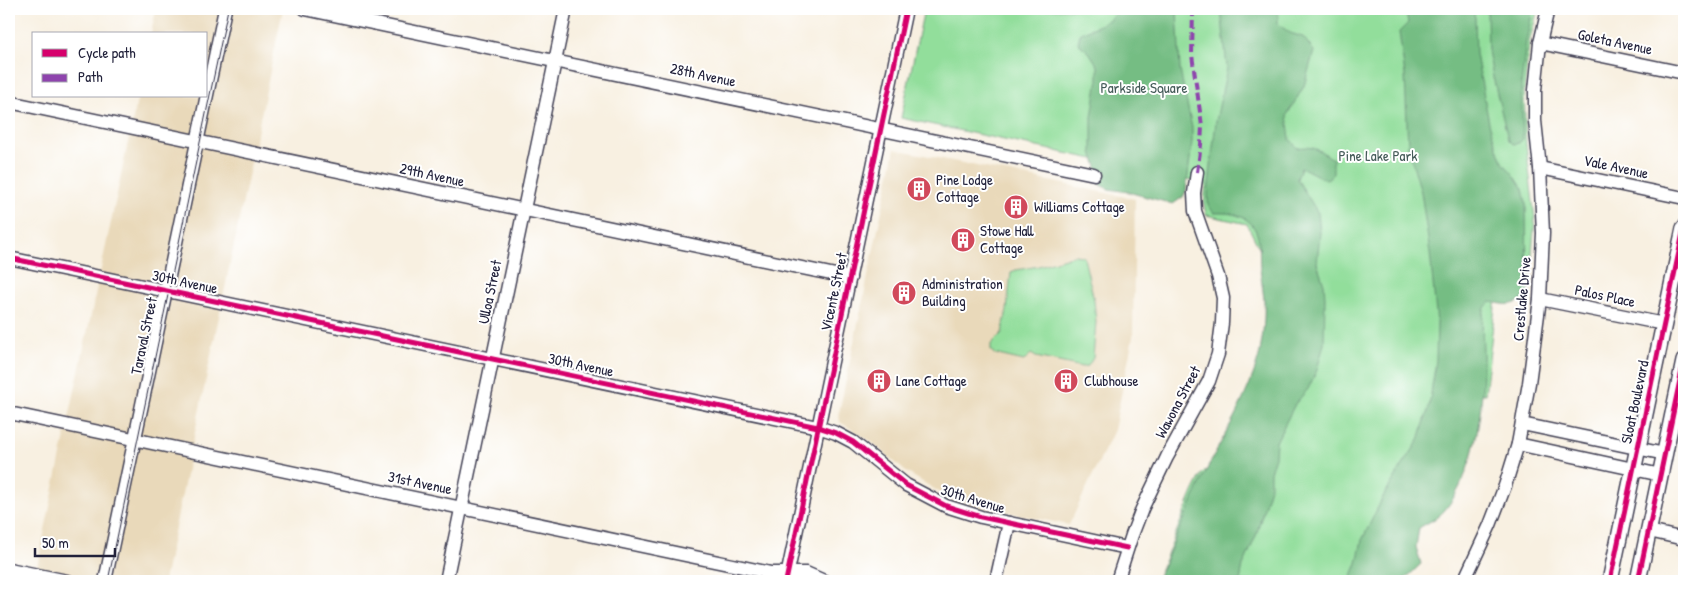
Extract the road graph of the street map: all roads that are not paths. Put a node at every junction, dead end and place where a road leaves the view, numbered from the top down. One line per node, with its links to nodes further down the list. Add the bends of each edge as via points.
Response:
1 (225, 9): 9 (street, Taraval Street)
2 (305, 9): 7 (street, 28th Avenue)
3 (566, 9): 7 (street, Ulloa Street)
4 (906, 9): 12 (street, Vicente Street)
5 (1548, 9): 6 (street, Crestlake Drive)
6 (1540, 43): 8 (street, Goleta Avenue); 14 (street, Crestlake Drive, via 1535,105)
7 (555, 61): 12 (street, 28th Avenue); 18 (street, Ulloa Street)
8 (1684, 73)
9 (208, 93)
10 (207, 98): 13 (street, Taraval Street)
11 (9, 102): 13 (street, 29th Avenue)
12 (881, 129): 16 (street, 28th Avenue); 21 (street, Vicente Street)
13 (198, 142): 18 (street, 29th Avenue); 22 (street, Taraval Street)
14 (1540, 168): 17 (street, Vale Avenue); 23 (street, Crestlake Drive, via 1543,233)
15 (1197, 172): 41 (street, Wawona Street, via 1196,210 1223,298 1218,354 1209,381 1162,466)
16 (1094, 174)
17 (1684, 198)
18 (524, 210): 21 (street, 29th Avenue); 25 (street, Ulloa Street)
19 (1684, 228): 24 (main road, Sloat Boulevard)
20 (9, 258): 22 (street, 30th Avenue)
21 (850, 278): 30 (street, Vicente Street)
22 (166, 291): 25 (street, 30th Avenue); 31 (street, Taraval Street)
23 (1540, 299): 24 (street, Palos Place); 29 (street, Crestlake Drive)
24 (1664, 324): 33 (main road, Sloat Boulevard)
25 (493, 359): 30 (street, 30th Avenue); 37 (street, Ulloa Street)
26 (1684, 361): 27 (main road)
27 (1679, 410): 34 (main road)
28 (9, 413): 31 (street, 31st Avenue)
29 (1522, 424): 32 (street, Crestlake Drive); 33 (street)
30 (818, 427): 38 (street, 30th Avenue, via 853,442 897,478 936,502); 43 (street, Vicente Street)
31 (135, 440): 37 (street, 31st Avenue); 45 (street, Taraval Street)
32 (1518, 444): 35 (street); 50 (street, Crestlake Drive, via 1498,508)
33 (1638, 449): 34 (street); 35 (main road, Sloat Boulevard)
34 (1665, 454): 36 (main road)
35 (1634, 469): 36 (street); 51 (main road, Sloat Boulevard)
36 (1660, 475): 39 (main road)
37 (462, 508): 43 (street, 31st Avenue); 46 (street, Ulloa Street)
38 (1009, 523): 41 (street, 30th Avenue); 48 (street)
39 (1649, 531): 40 (street); 52 (main road)
40 (1684, 539)
41 (1127, 548): 49 (street, Wawona Street)
42 (9, 569): 44 (street)
43 (787, 577): 47 (street, 31st Avenue, via 806,573)
44 (67, 581)
45 (106, 581)
46 (446, 581)
47 (824, 581)
48 (996, 581)
49 (1117, 581)
50 (1464, 581)
51 (1610, 581)
52 (1638, 581)

